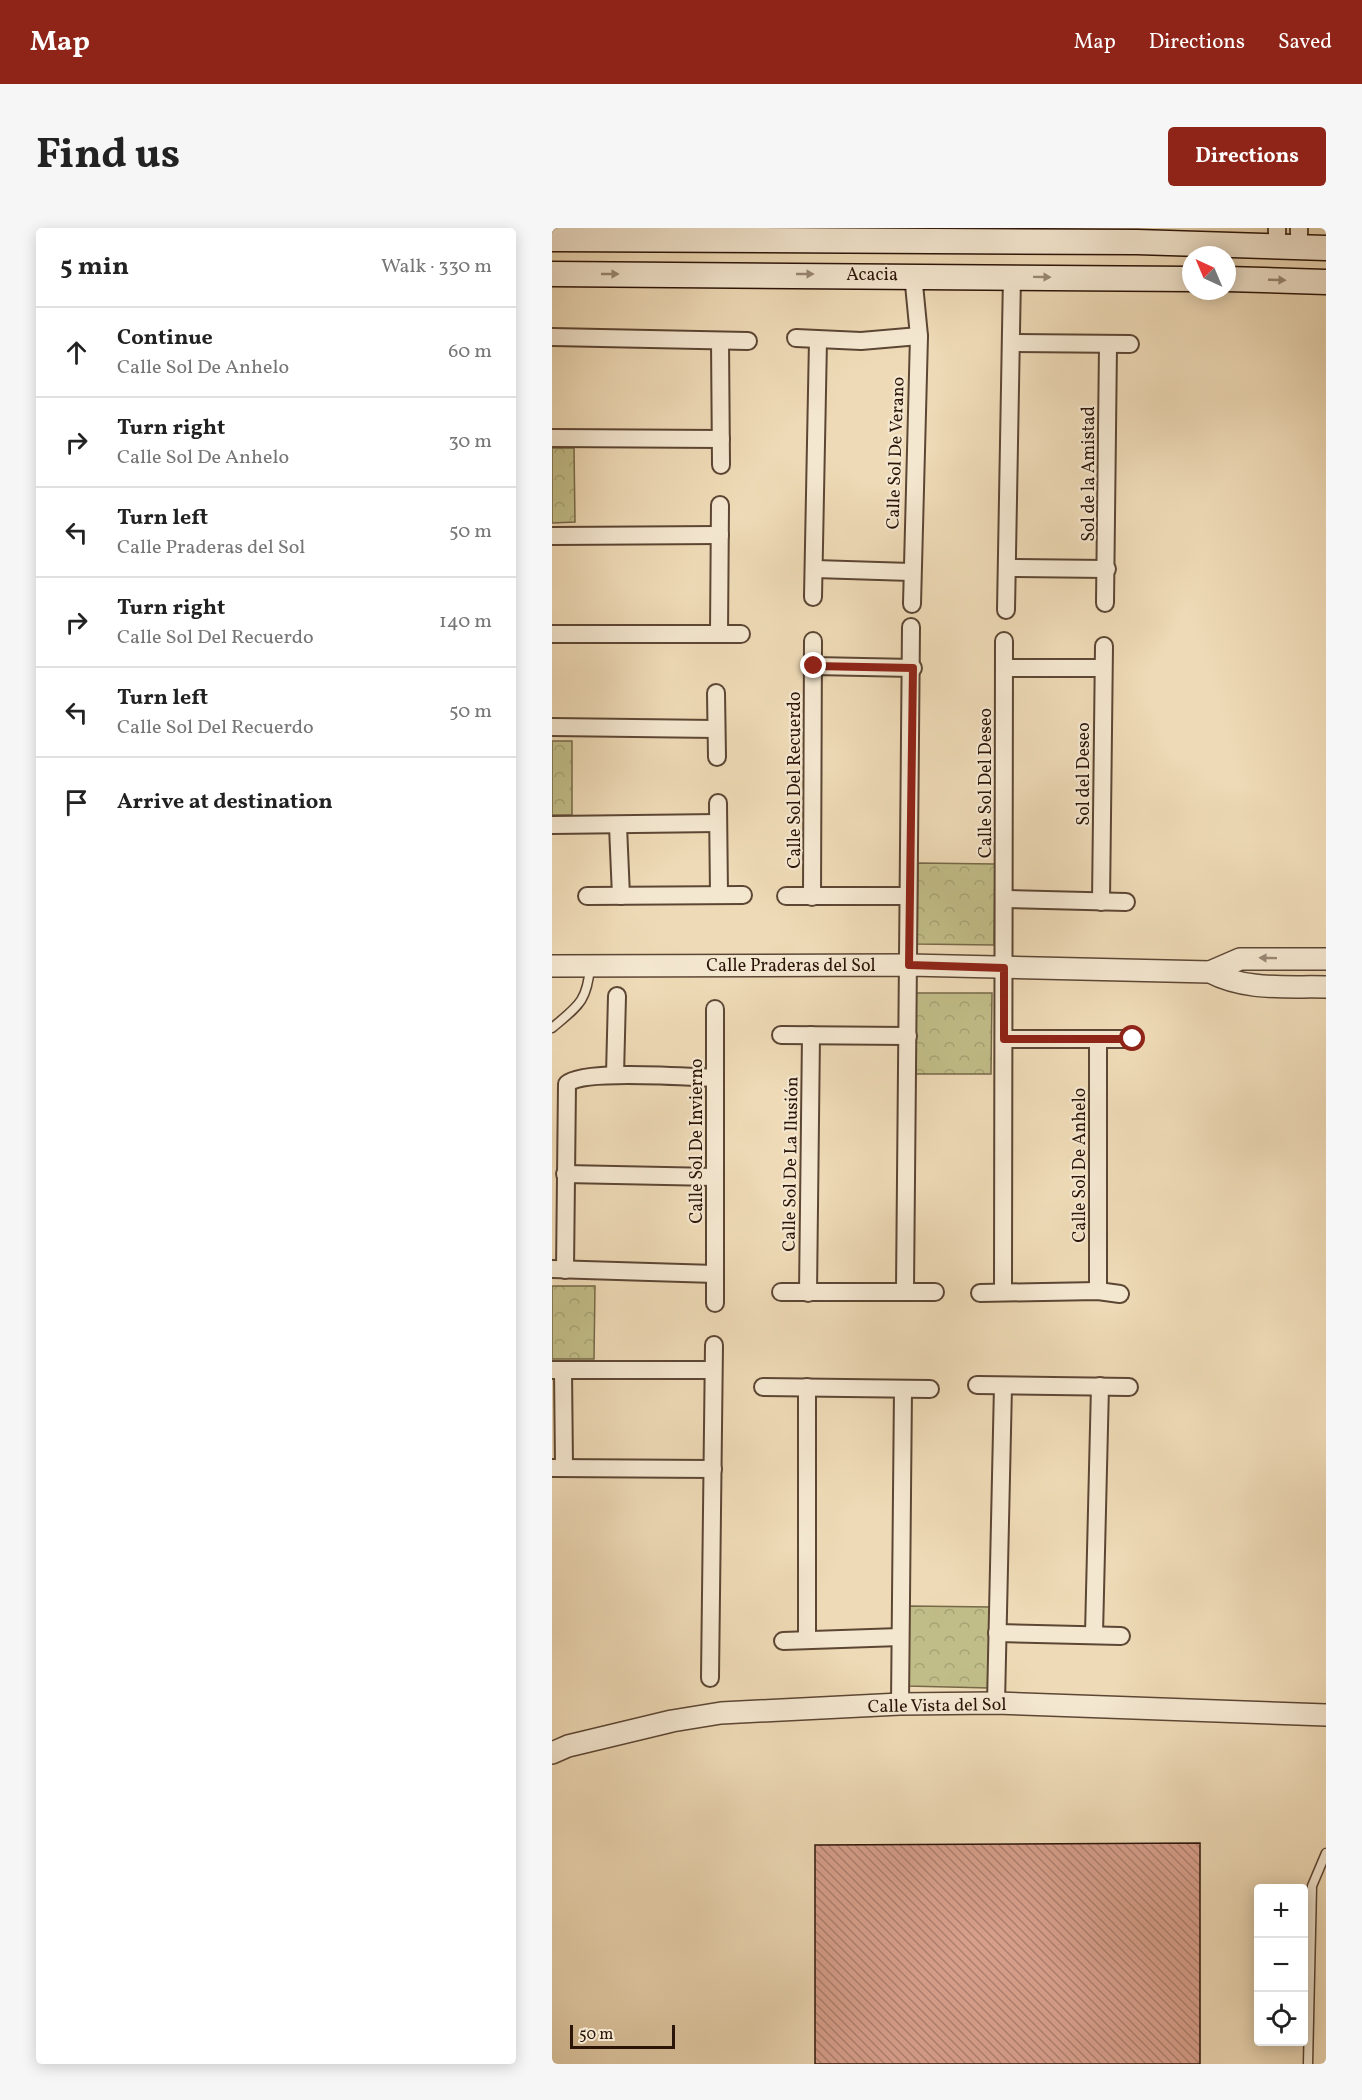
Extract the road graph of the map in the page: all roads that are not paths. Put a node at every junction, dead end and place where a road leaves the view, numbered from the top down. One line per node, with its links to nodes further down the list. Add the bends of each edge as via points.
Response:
1 (636, 234): 2 (main road); 6 (main road)
2 (938, 235): 3 (main road)
3 (1036, 235): 4 (main road)
4 (1137, 235): 5 (main road)
5 (1288, 237): 7 (main road)
6 (552, 239)
7 (1326, 248)
8 (552, 274): 9 (main road, Acacia, one-way to 9)
9 (913, 274): 10 (main road, Acacia); 14 (street, Calle Sol De Verano)
10 (1012, 276): 11 (main road, Acacia, one-way to 11); 20 (street)
11 (1182, 279)
12 (1236, 279): 13 (main road, one-way to 13)
13 (1326, 282)
14 (918, 336): 17 (street); 32 (street, Calle Sol De Verano)
15 (552, 337): 18 (street)
16 (796, 338): 17 (street)
17 (818, 340): 30 (street)
18 (720, 341): 19 (street); 24 (street)
19 (748, 341)
20 (1011, 343): 22 (street); 29 (street)
21 (1130, 344): 22 (street)
22 (1108, 345): 31 (street, Sol de la Amistad)
23 (552, 438): 24 (street)
24 (721, 439): 25 (street)
25 (722, 465)
26 (720, 505): 27 (street)
27 (720, 535): 28 (street); 39 (street)
28 (552, 536)
29 (1008, 568): 31 (street); 36 (street)
30 (814, 569): 32 (street); 33 (street)
31 (1107, 570): 34 (street, Sol de la Amistad)
32 (911, 572): 35 (street, Calle Sol De Verano)
33 (813, 597)
34 (1105, 603)
35 (912, 604)
36 (1006, 610)
37 (911, 627): 45 (street)
38 (552, 634): 39 (street)
39 (719, 634): 40 (street)
40 (741, 634)
41 (813, 641): 44 (street, Calle Sol Del Recuerdo)
42 (1004, 641): 46 (street, Calle Sol Del Deseo)
43 (1104, 646): 47 (street, Sol del Deseo)
44 (814, 666): 45 (street); 62 (street, Calle Sol Del Recuerdo)
45 (913, 668): 61 (street)
46 (1005, 668): 47 (street); 63 (street, Calle Sol Del Deseo)
47 (1103, 668): 64 (street, Sol del Deseo)
48 (716, 693): 50 (street)
49 (552, 727): 50 (street)
50 (716, 729): 51 (street)
51 (717, 757)
52 (718, 803): 53 (street)
53 (718, 823): 55 (street); 56 (street)
54 (552, 825): 55 (street)
55 (618, 826): 59 (street)
56 (719, 895): 57 (street); 59 (street)
57 (743, 895)
58 (587, 896): 59 (street)
59 (621, 896)
60 (786, 896): 62 (street)
61 (908, 896): 62 (street); 67 (street)
62 (812, 897)
63 (1004, 899): 64 (street); 70 (street, Calle Sol Del Deseo)
64 (1101, 902): 65 (street)
65 (1125, 902)
66 (1326, 959): 71 (street, one-way to 71, via 1240,959)
67 (909, 965): 69 (street, Calle Praderas del Sol); 70 (street, Calle Praderas del Sol); 78 (street)
68 (552, 966): 69 (street, Calle Praderas del Sol)
69 (590, 967): 75 (lane, via 588,990 580,1003)
70 (1004, 968): 71 (street, Calle Praderas del Sol); 79 (street)
71 (1210, 972): 72 (street, via 1248,986)
72 (1326, 987)
73 (617, 996): 82 (street)
74 (715, 1009): 83 (street, Calle Sol De Invierno)
75 (552, 1028)
76 (781, 1035): 77 (street)
77 (811, 1035): 78 (street); 93 (street, Calle Sol De La Ilusión)
78 (908, 1036): 88 (street)
79 (1004, 1039): 80 (street); 89 (street)
80 (1098, 1039): 81 (street); 90 (street, Calle Sol De Anhelo)
81 (1133, 1039)
82 (615, 1075): 83 (street); 84 (street, via 580,1077 567,1084)
83 (715, 1078): 85 (street, Calle Sol De Invierno)
84 (565, 1174): 85 (street); 86 (street)
85 (715, 1177): 87 (street, Calle Sol De Invierno)
86 (558, 1270): 87 (street)
87 (715, 1274): 96 (street, Calle Sol De Invierno)
88 (905, 1290): 92 (street); 93 (street)
89 (1003, 1291): 90 (street); 94 (street)
90 (1098, 1291): 95 (street)
91 (781, 1292): 93 (street)
92 (935, 1292)
93 (808, 1293)
94 (980, 1293)
95 (1120, 1294)
96 (715, 1303)
97 (714, 1345): 99 (street)
98 (557, 1370): 99 (street); 108 (street)
99 (713, 1370): 109 (street)
100 (977, 1386): 101 (street)
101 (1003, 1386): 102 (street); 110 (street)
102 (1100, 1386): 105 (street); 111 (street)
103 (763, 1387): 104 (street)
104 (807, 1387): 106 (street); 114 (street)
105 (1129, 1387)
106 (903, 1389): 107 (street); 113 (street)
107 (930, 1389)
108 (558, 1467): 109 (street)
109 (713, 1469): 116 (street)
110 (997, 1633): 111 (street); 117 (street)
111 (1094, 1634): 112 (street)
112 (1121, 1636)
113 (900, 1637): 114 (street); 118 (street)
114 (807, 1640): 115 (street)
115 (783, 1641)
116 (710, 1678)
117 (996, 1703): 118 (street, Calle Vista del Sol); 119 (street, Calle Vista del Sol)
118 (900, 1704): 120 (street, Calle Vista del Sol, via 721,1713 672,1721)
119 (1326, 1715)
120 (552, 1753)
121 (1326, 1853): 122 (lane, via 1312,1886)
122 (1308, 2064)

